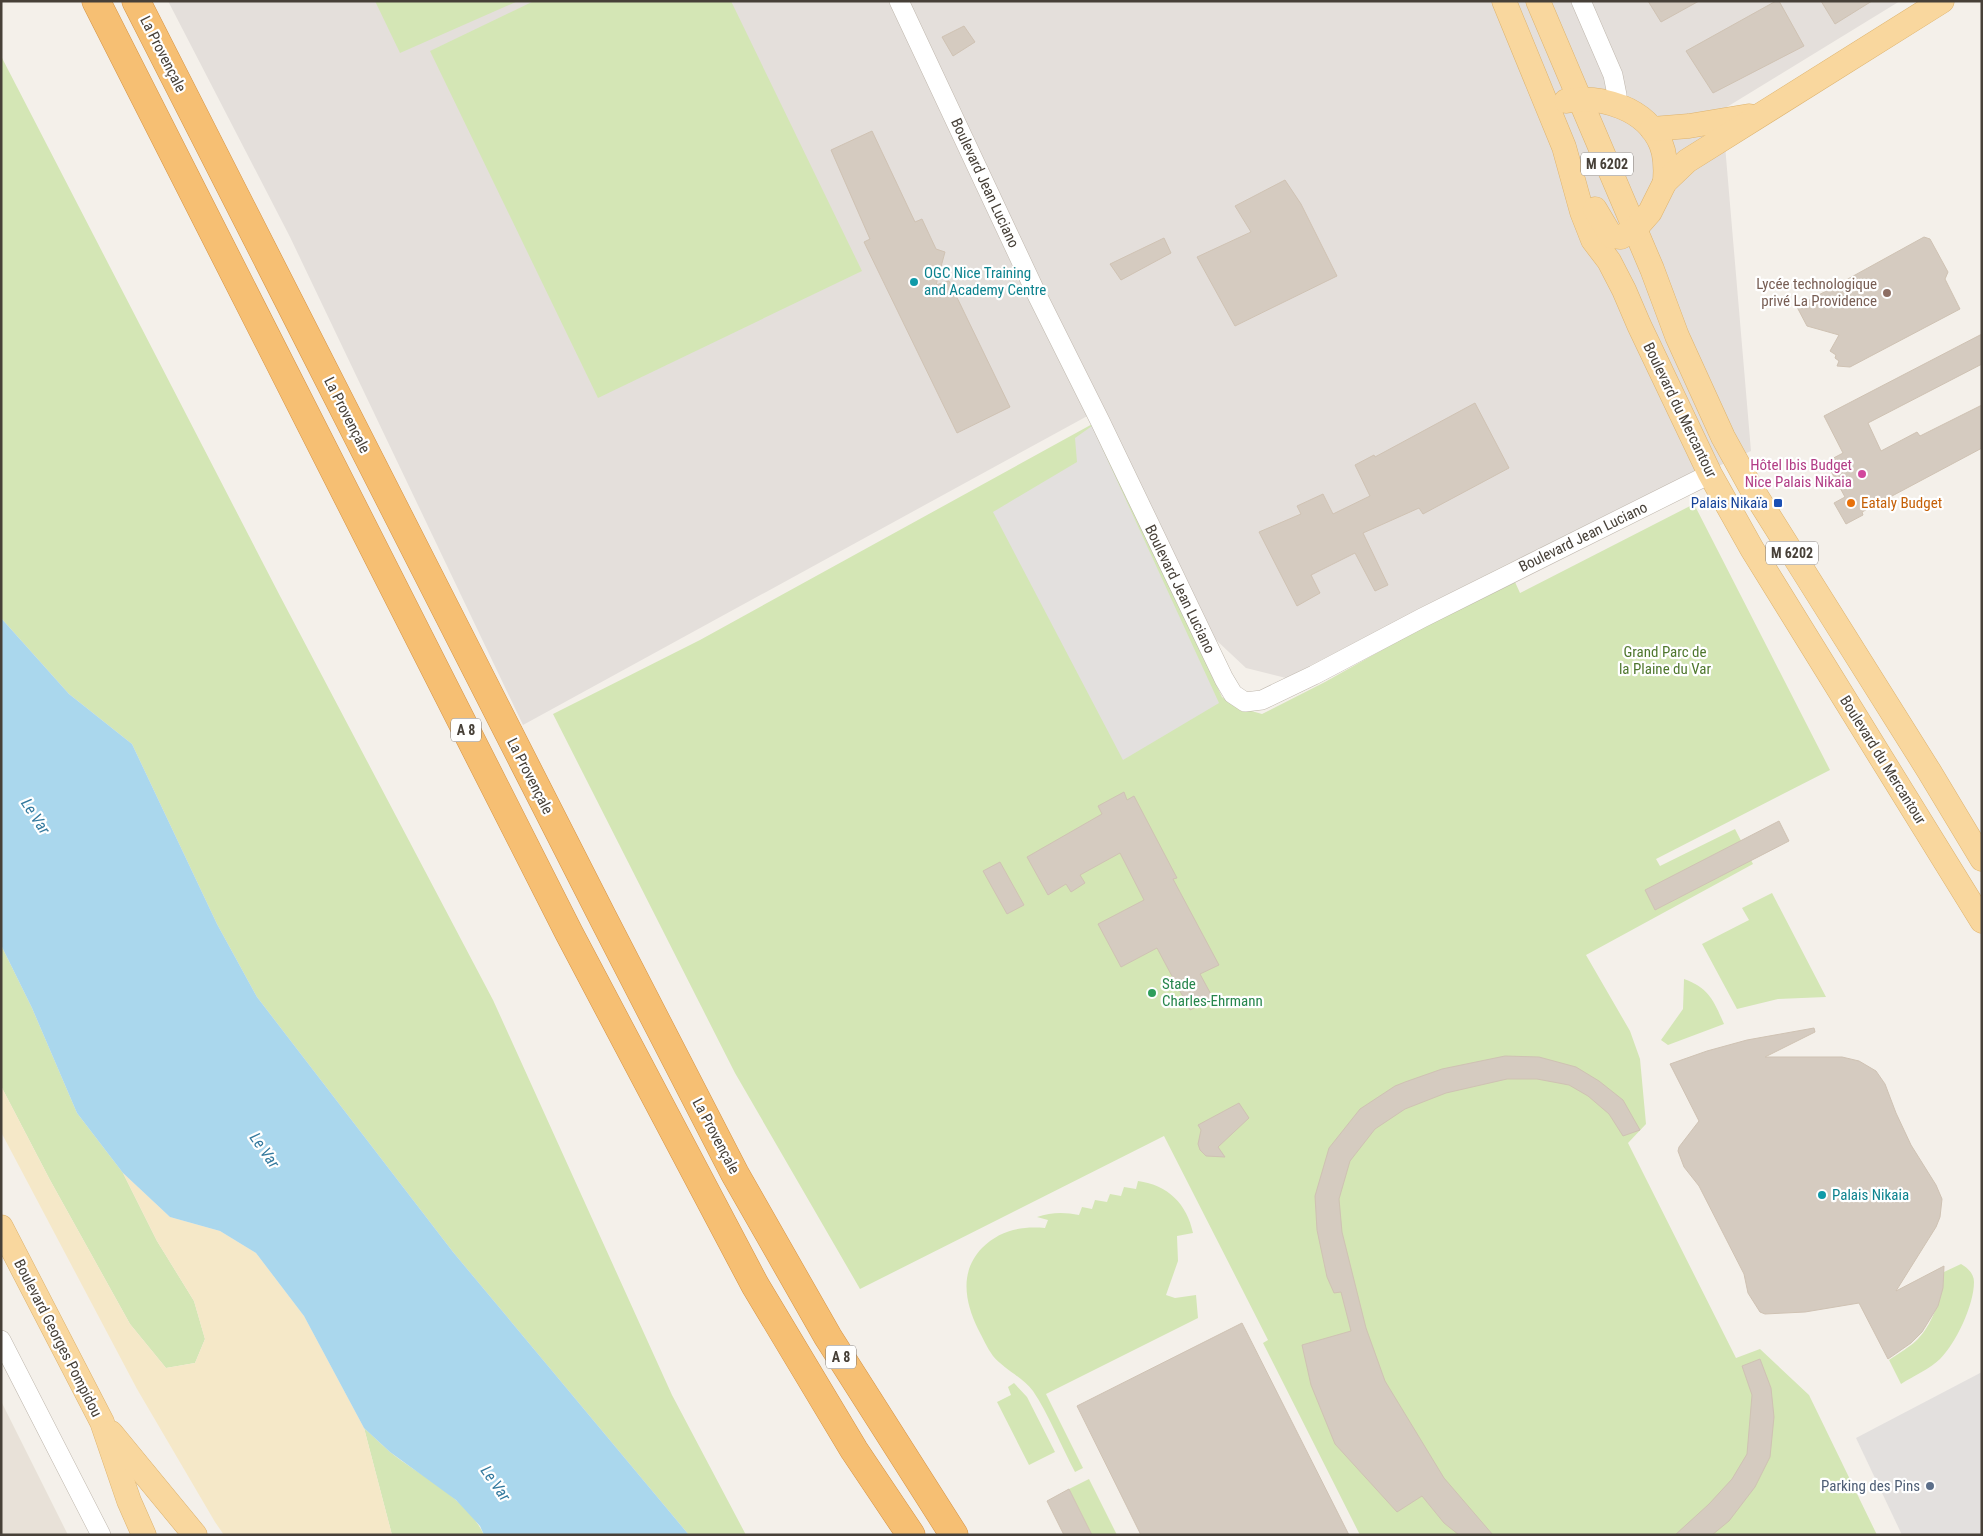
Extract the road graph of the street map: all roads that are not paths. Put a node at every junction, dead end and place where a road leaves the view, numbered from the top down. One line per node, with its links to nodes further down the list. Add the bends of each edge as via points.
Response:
1 (96, 1): 26 (highway, A 8, via 569,933 754,1285 854,1450)
2 (136, 1): 27 (highway, La Provençale / A 8, via 735,1174 828,1337)
3 (899, 1): 16 (street, Boulevard Jean Luciano, via 1037,295 1224,679 1233,694 1245,702 1262,700 1314,675)
4 (1504, 1): 10 (main road, Boulevard du Mercantour / M 6202)
5 (1538, 1): 8 (main road, Boulevard du Mercantour / M 6202)
6 (1581, 1): 9 (street, via 1613,75 1617,95)
7 (1942, 1): 11 (main road)
8 (1579, 99): 9 (main road); 10 (main road, via 1560,102); 15 (main road, Boulevard du Mercantour / M 6202)
9 (1615, 104): 12 (main road)
10 (1549, 108): 13 (main road, Boulevard du Mercantour / M 6202)
11 (1760, 114): 12 (main road, via 1689,126); 14 (main road, via 1687,161)
12 (1652, 128): 14 (main road, via 1664,152)
13 (1564, 147): 15 (main road, via 1607,232 1611,236 1621,236); 16 (main road, Boulevard du Mercantour / M 6202, via 1593,240 1609,261 1624,290)
14 (1665, 182): 15 (main road, via 1650,212)
15 (1635, 229): 17 (main road, Boulevard du Mercantour / M 6202, via 1677,336 1729,448)
16 (1710, 474): 18 (main road, Boulevard du Mercantour / M 6202, via 1752,550)
17 (1982, 859)
18 (1975, 906): 19 (main road, Boulevard du Mercantour / M 6202)
19 (1982, 921)
20 (1, 1226): 22 (main road, Boulevard Georges Pompidou)
21 (1, 1340): 23 (street)
22 (102, 1422): 24 (main road, Boulevard Georges Pompidou); 25 (main road, Boulevard Georges Pompidou)
23 (101, 1535)
24 (144, 1535)
25 (195, 1535)
26 (911, 1535)
27 (954, 1535)

